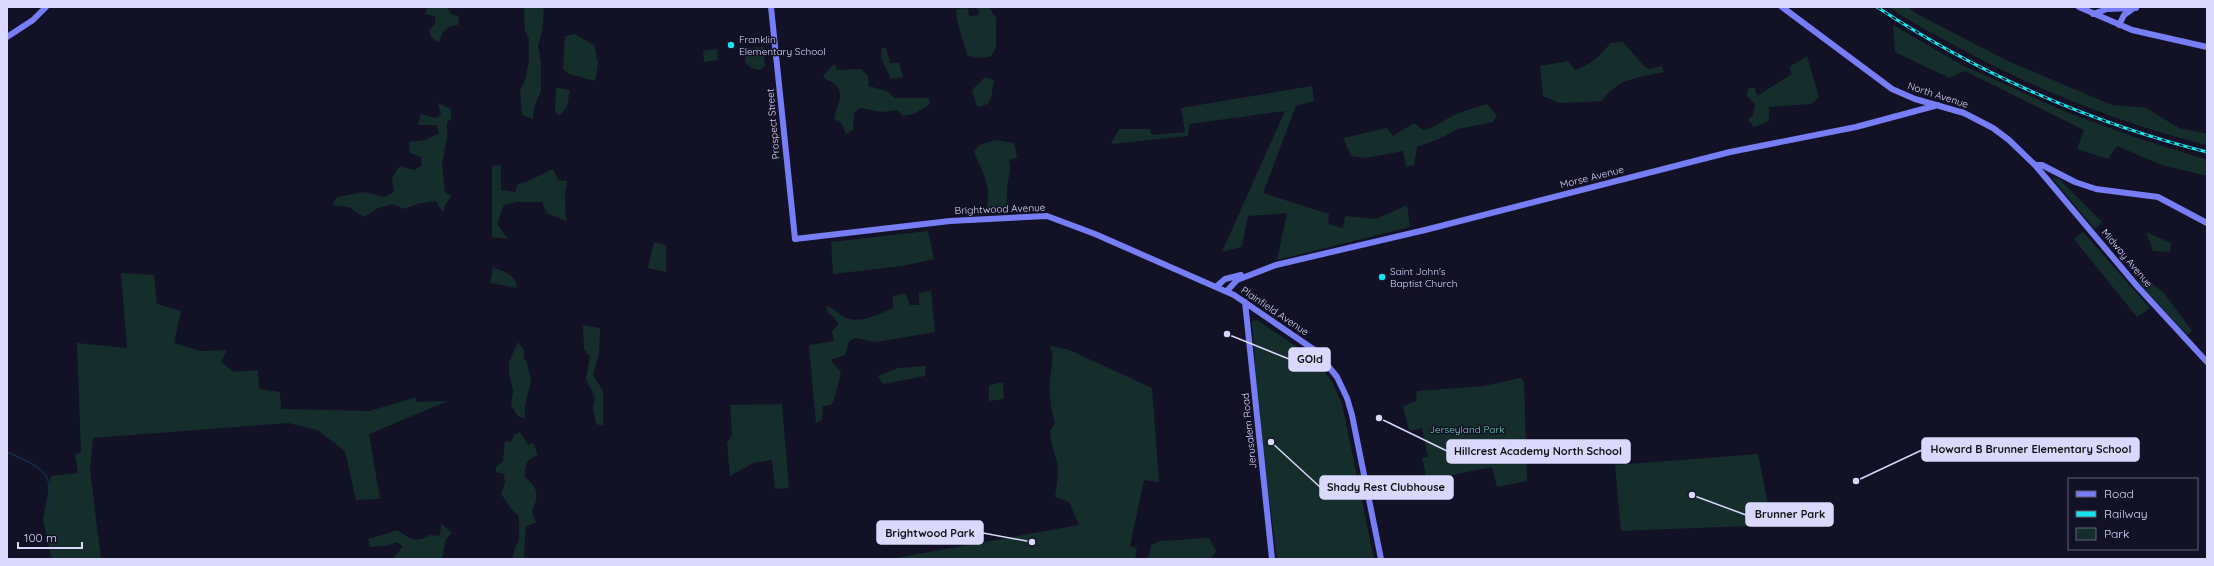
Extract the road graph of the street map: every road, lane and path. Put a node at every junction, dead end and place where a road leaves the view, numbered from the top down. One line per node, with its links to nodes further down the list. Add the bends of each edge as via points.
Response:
1 (46, 7): 8 (street, via 33,20)
2 (771, 7): 15 (street, Prospect Street)
3 (1782, 7): 10 (street, North Avenue, via 1884,84)
4 (2079, 7): 6 (street)
5 (2138, 7): 6 (street, via 2107,9); 7 (street, via 2124,15)
6 (2093, 14): 7 (street)
7 (2119, 25): 9 (street)
8 (7, 37)
9 (2207, 47)
10 (1915, 99): 11 (street, North Avenue); 12 (street, via 1918,106)
11 (1938, 105): 12 (street, Morse Avenue); 13 (street, North Avenue, via 1964,113 1993,128)
12 (1916, 112): 16 (street, Morse Avenue, via 1856,127 1730,152)
13 (2035, 165): 14 (street, North Avenue, via 2042,165 2075,182 2096,189 2158,197); 20 (street, Midway Avenue, via 2137,286)
14 (2207, 223)
15 (795, 239): 17 (street, Brightwood Avenue, via 950,221 1047,216)
16 (1252, 273): 17 (street, Morse Avenue, via 1225,279); 18 (street, Morse Avenue, via 1233,283)
17 (1218, 286): 18 (street, Plainfield Avenue)
18 (1227, 292): 19 (street, Plainfield Avenue)
19 (1245, 302): 21 (street, Jerusalem Road); 22 (street, Plainfield Avenue, via 1316,351 1340,383 1352,415)
20 (2207, 362)
21 (1272, 559)
22 (1381, 559)

